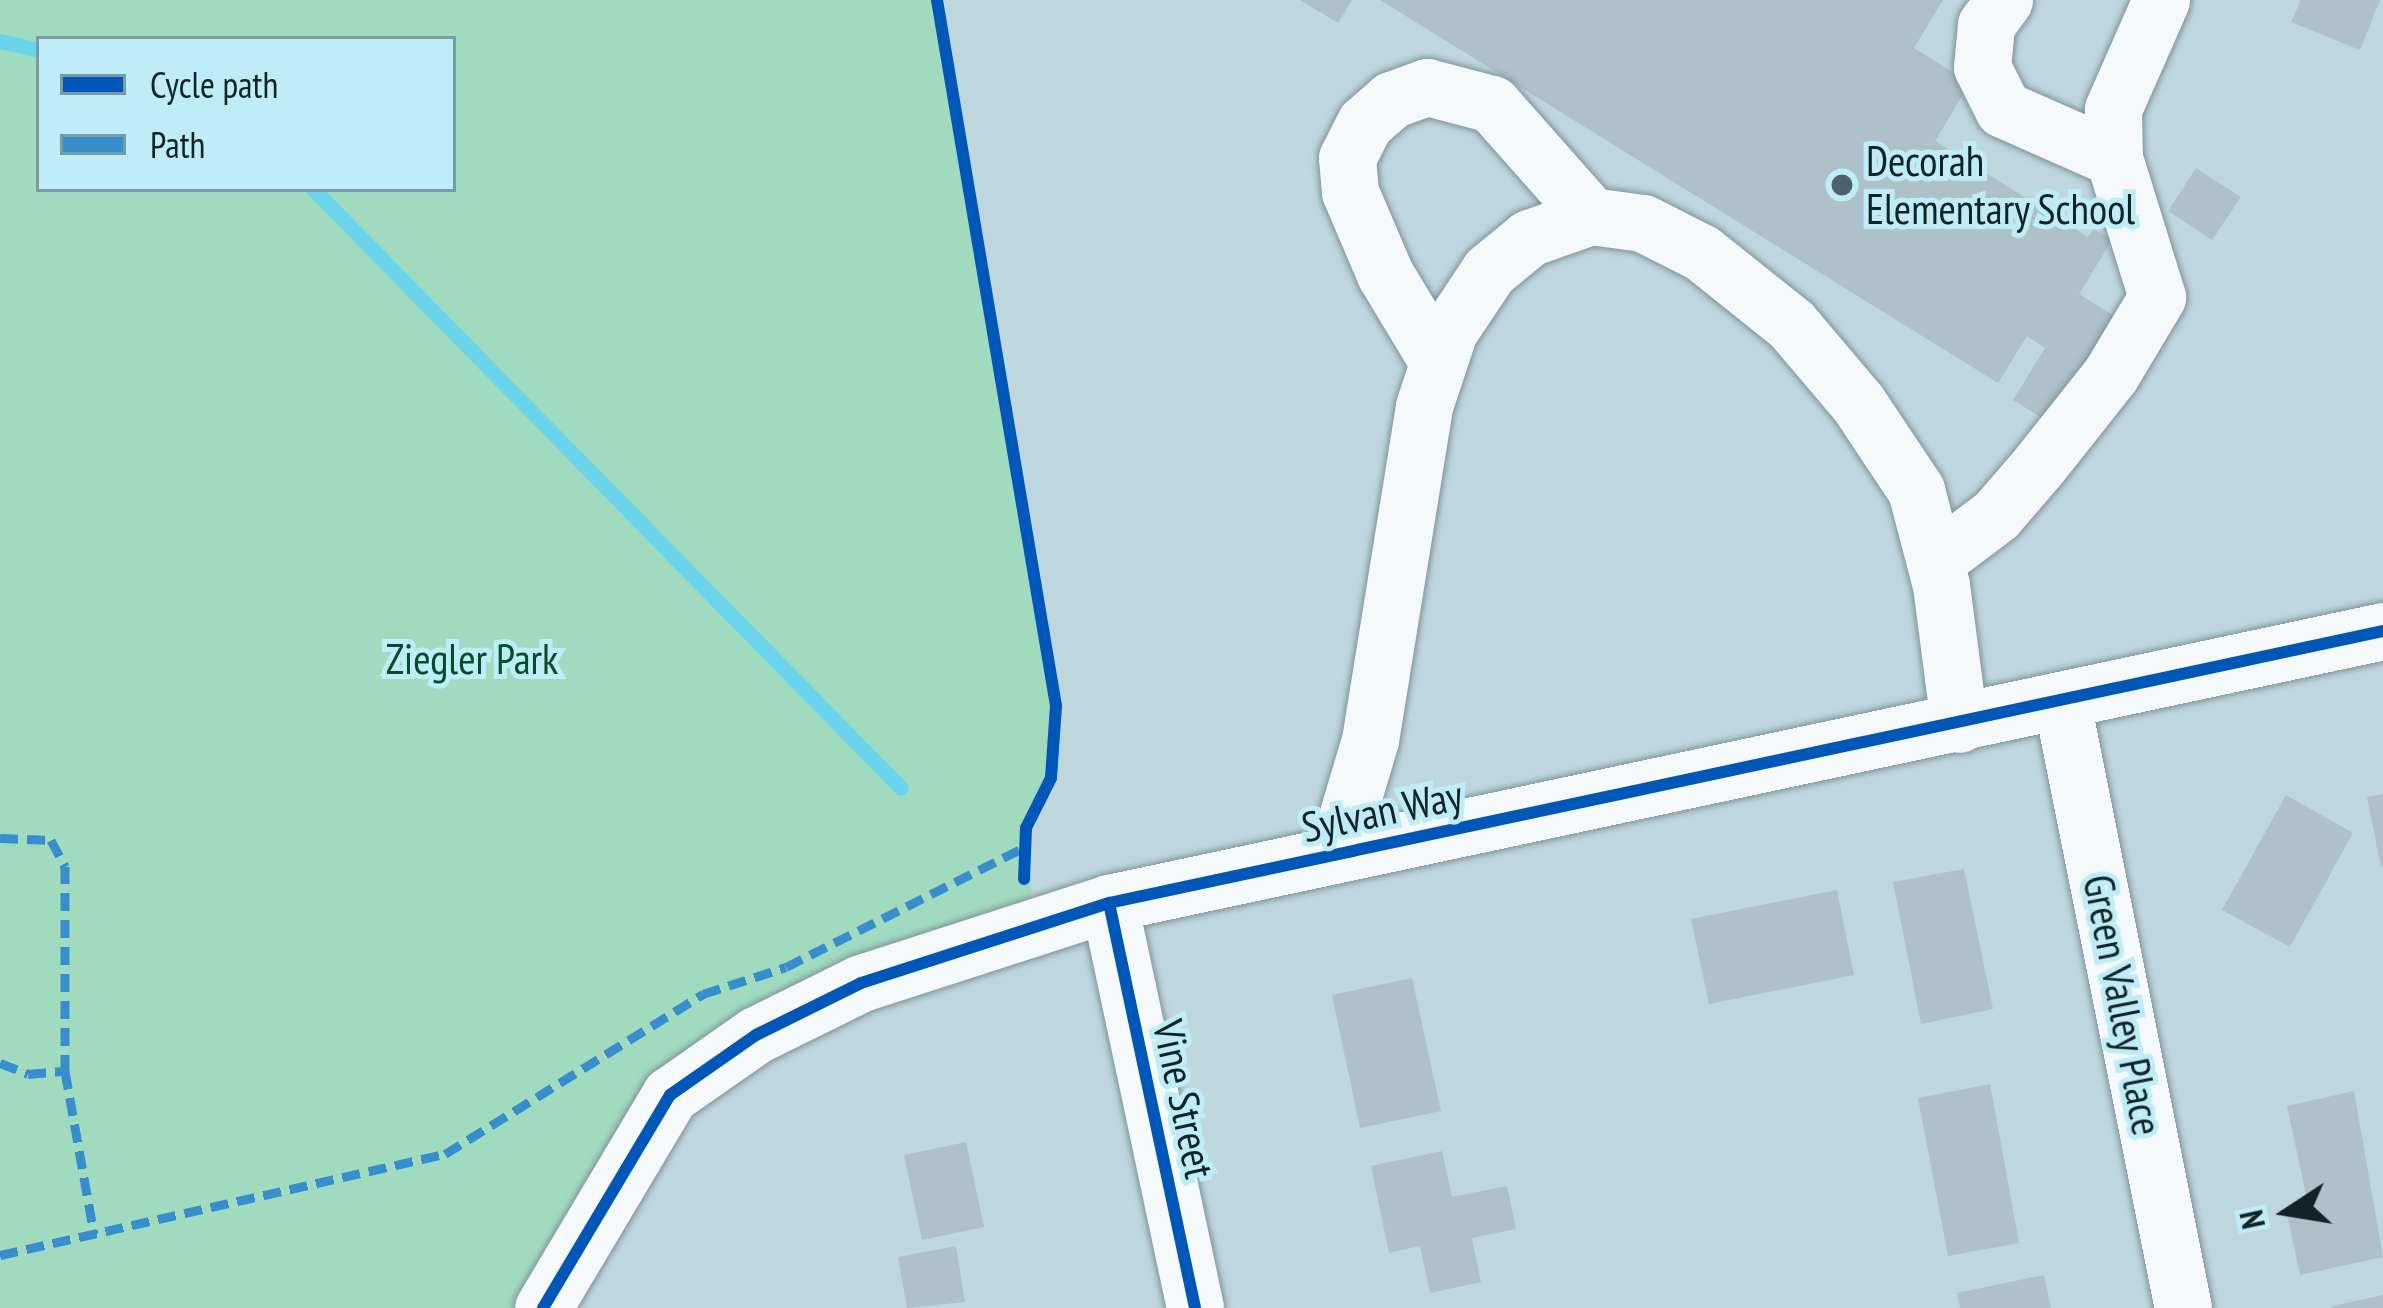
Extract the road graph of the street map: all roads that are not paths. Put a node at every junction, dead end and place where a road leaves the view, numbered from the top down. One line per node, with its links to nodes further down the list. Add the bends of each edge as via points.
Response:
1 (2004, 0): 3 (street, via 1986,25 1982,67 2002,109)
2 (2161, 0): 3 (street, via 2113,109)
3 (2114, 158): 6 (street, via 2157,297 2039,465 1996,515)
4 (1591, 216): 5 (street, via 1529,238 1489,271); 5 (street, via 1492,104 1427,87 1390,100 1365,123 1347,158 1350,192 1384,274); 6 (street, via 1642,223 1702,253 1791,324 1858,403 1916,490)
5 (1438, 362): 10 (street, via 1370,740)
6 (1935, 561): 9 (street)
7 (2383, 631): 8 (street, Sylvan Way)
8 (2062, 703): 9 (street, Sylvan Way); 14 (street, Green Valley Place)
9 (1960, 724): 10 (street, Sylvan Way)
10 (1336, 854): 11 (street, Sylvan Way)
11 (1109, 903): 12 (street, Sylvan Way, via 861,983 757,1035 670,1094); 13 (street, Vine Street)
12 (543, 1308)
13 (1195, 1308)
14 (2183, 1308)

